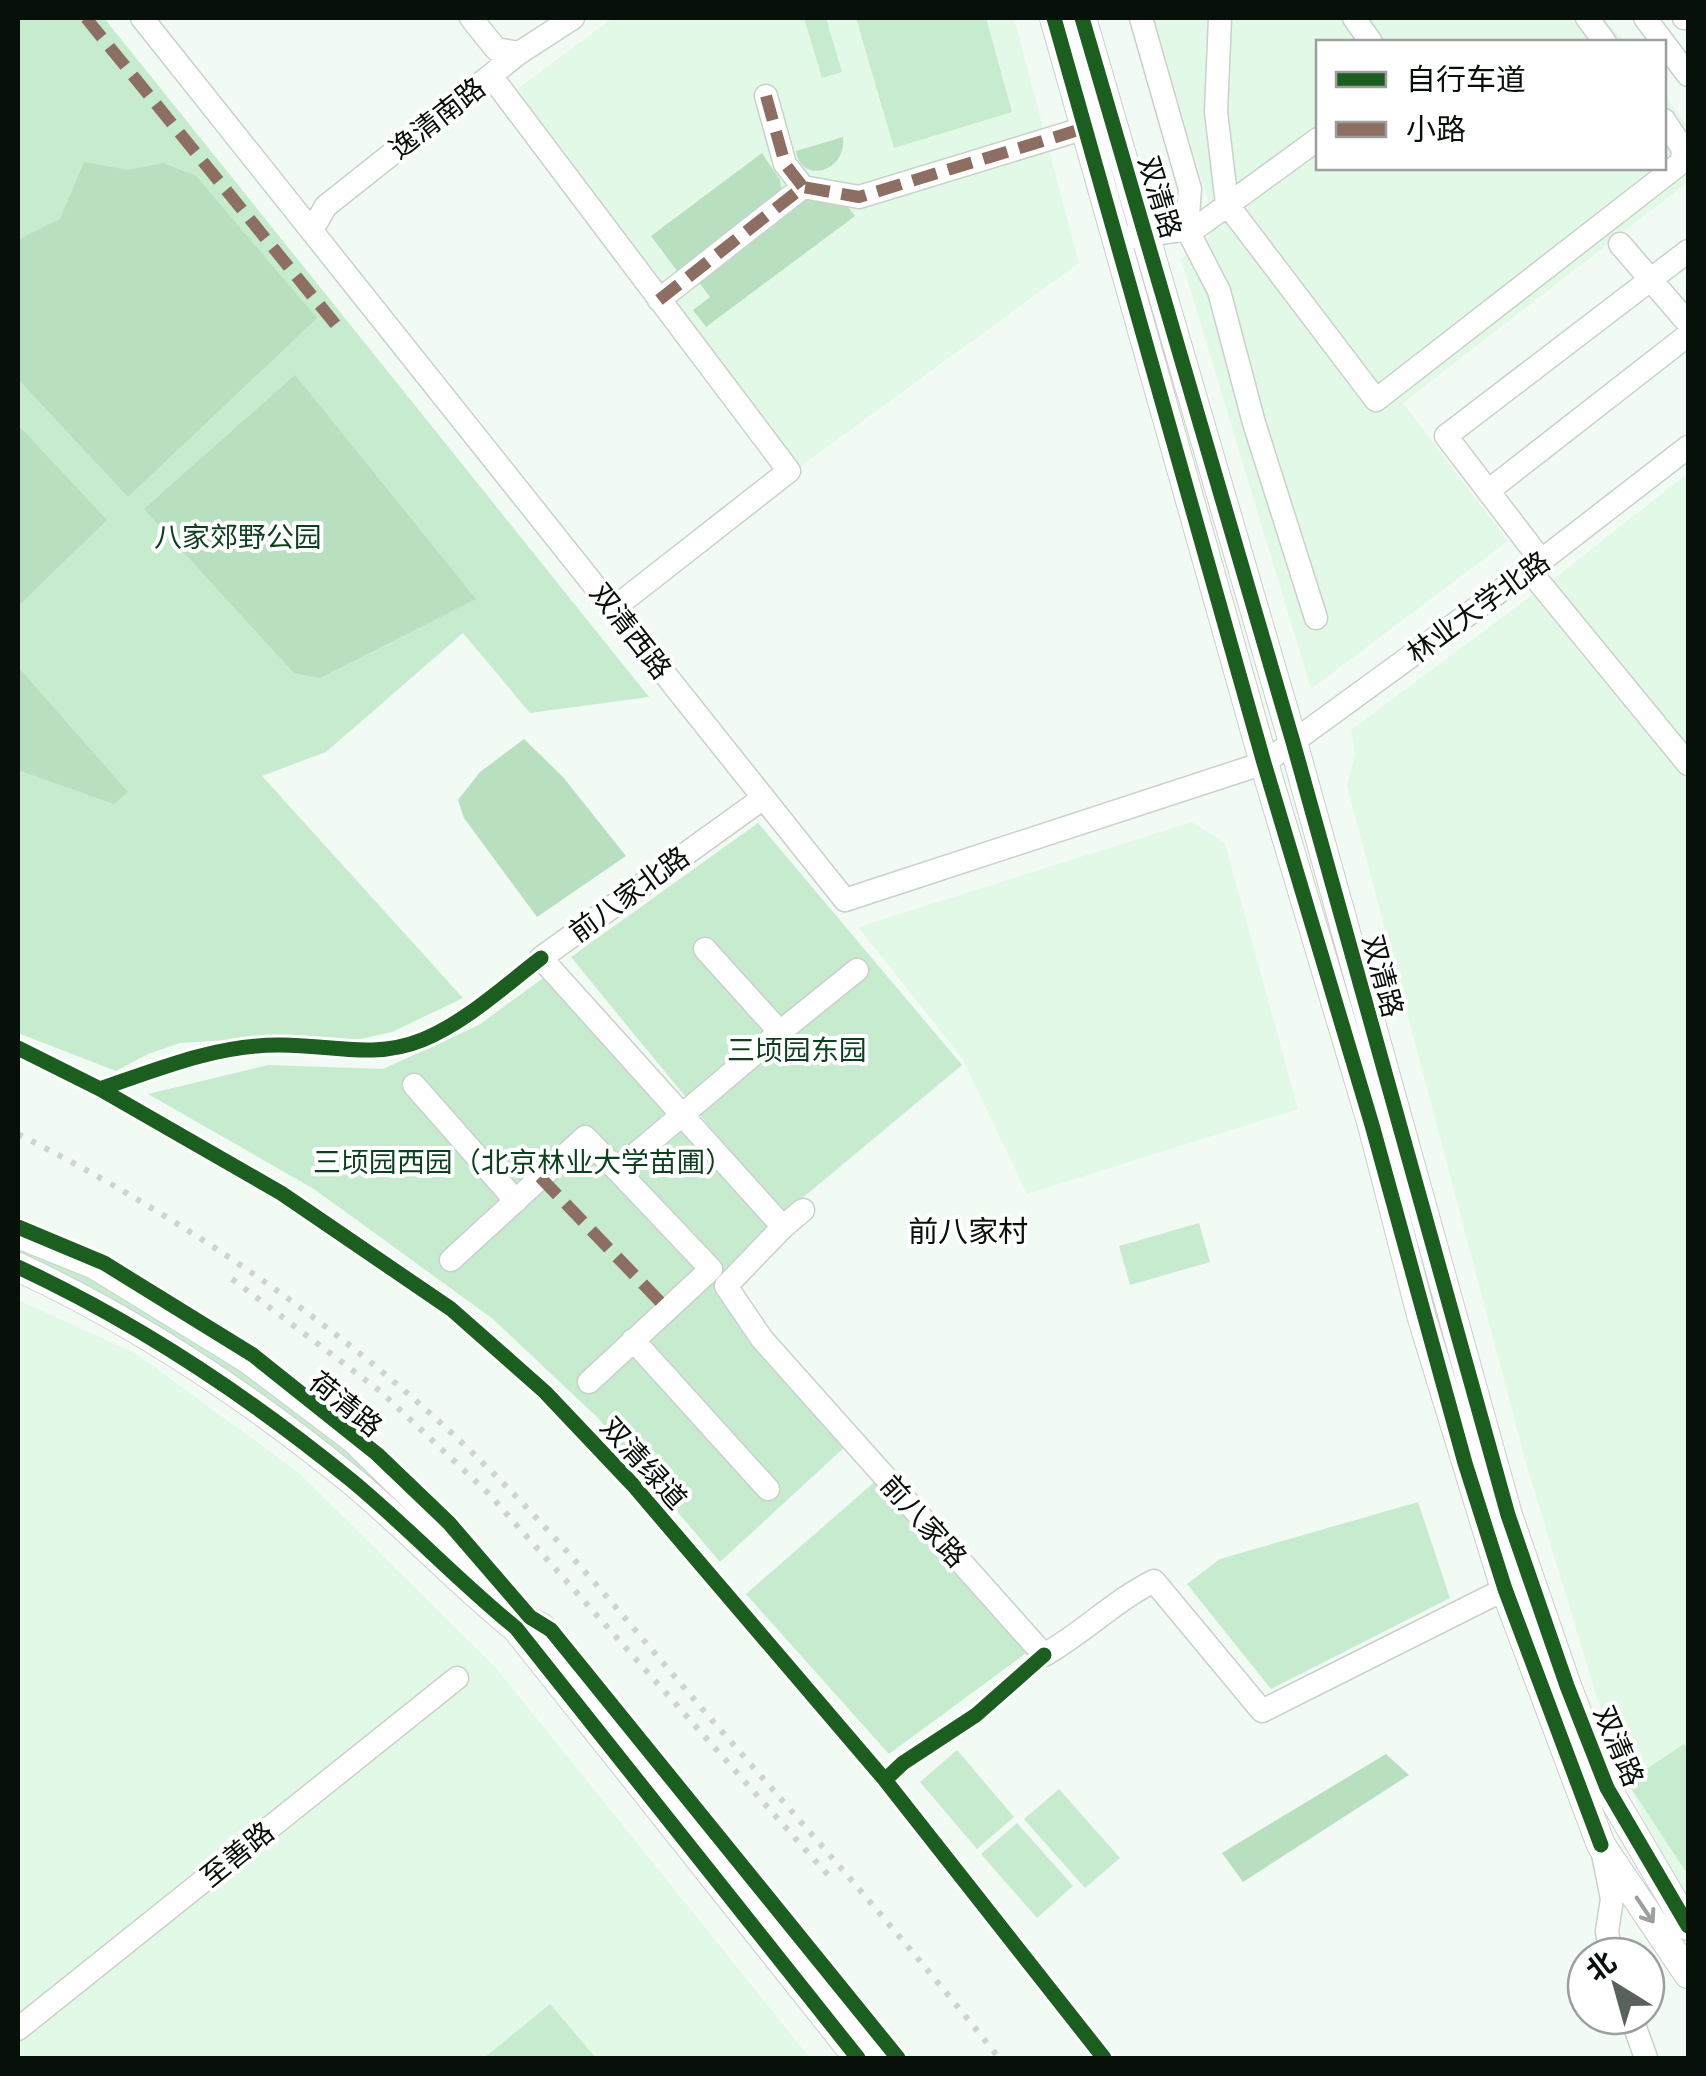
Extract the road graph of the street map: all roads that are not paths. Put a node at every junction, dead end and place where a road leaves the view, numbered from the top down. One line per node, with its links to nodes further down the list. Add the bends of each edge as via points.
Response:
1 (142, 18): 25 (street, 双清西路)
2 (471, 18): 15 (street, via 496,49)
3 (574, 18): 15 (street, 逸清南路)
4 (1054, 18): 20 (main road, 双清路)
5 (1082, 18): 26 (main road, 双清路)
6 (1141, 18): 24 (street, via 1190,189)
7 (1220, 18): 23 (street, via 1216,112)
8 (1354, 18): 11 (street)
9 (1587, 18): 12 (street)
10 (1645, 18): 13 (street)
11 (1370, 40)
12 (1604, 40)
13 (1662, 40)
14 (1666, 46): 16 (street)
15 (518, 52): 17 (street, 逸清南路)
16 (1688, 75)
17 (491, 76): 25 (street, 逸清南路, via 326,206); 30 (street)
18 (766, 96): 22 (street, via 785,164)
19 (1666, 123): 23 (street, via 1683,149 1682,162 1376,400)
20 (1085, 128): 22 (street, via 858,196); 26 (main road, 双清路)
21 (1316, 141): 23 (street)
22 (803, 188): 30 (street)
23 (1226, 204): 24 (street)
24 (1187, 229): 26 (street); 37 (street, via 1219,291)
25 (312, 230): 36 (street, 双清西路)
26 (1132, 237): 38 (main road, 双清路); 39 (main road, 双清路)
27 (1620, 244): 29 (street)
28 (1688, 251): 29 (street)
29 (1650, 281): 31 (street); 34 (street, via 1446,436)
30 (659, 300): 36 (street, via 789,472)
31 (1688, 322)
32 (1688, 336): 34 (street)
33 (1688, 447): 35 (street, 林业大学北路)
34 (1488, 491): 35 (street)
35 (1535, 565): 38 (street, 林业大学北路); 40 (street)
36 (614, 608): 41 (street, 双清西路)
37 (1316, 618)
38 (1292, 742): 39 (street, 林业大学北路); 60 (main road, 双清路, via 1508,1516 1607,1788)
39 (1264, 763): 41 (street, 双清西路, via 845,900); 57 (main road, 双清路)
40 (1688, 764)
41 (762, 799): 46 (street, 前八家北路, via 541,958)
42 (706, 948): 44 (street)
43 (857, 970): 44 (street)
44 (780, 1032): 46 (street)
45 (414, 1085): 48 (street)
46 (682, 1114): 47 (street); 50 (street)
47 (617, 1170): 48 (street, via 585,1137); 54 (street, via 711,1269)
48 (516, 1201): 52 (street)
49 (803, 1210): 50 (street)
50 (783, 1227): 57 (street, 前八家路, via 726,1286 762,1339 1044,1654 1154,1581 1262,1711)
51 (18, 1234): 65 (main road, 荷清路, via 126,1283 248,1360 354,1439 526,1620 542,1627)
52 (451, 1260)
53 (18, 1267): 64 (main road, 荷清路, via 89,1300 208,1372 352,1482 516,1628)
54 (633, 1340): 55 (street); 56 (street)
55 (589, 1382)
56 (768, 1489)
57 (1505, 1589): 59 (main road, 双清路)
58 (457, 1678): 63 (street, 至善路)
59 (1601, 1845): 61 (street, 双清路, via 1612,1899); 62 (main road, 双清路, one-way to 62)
60 (1688, 1926)
61 (1608, 1936)
62 (1688, 1974)
63 (18, 2030)
64 (858, 2058)
65 (888, 2058)

